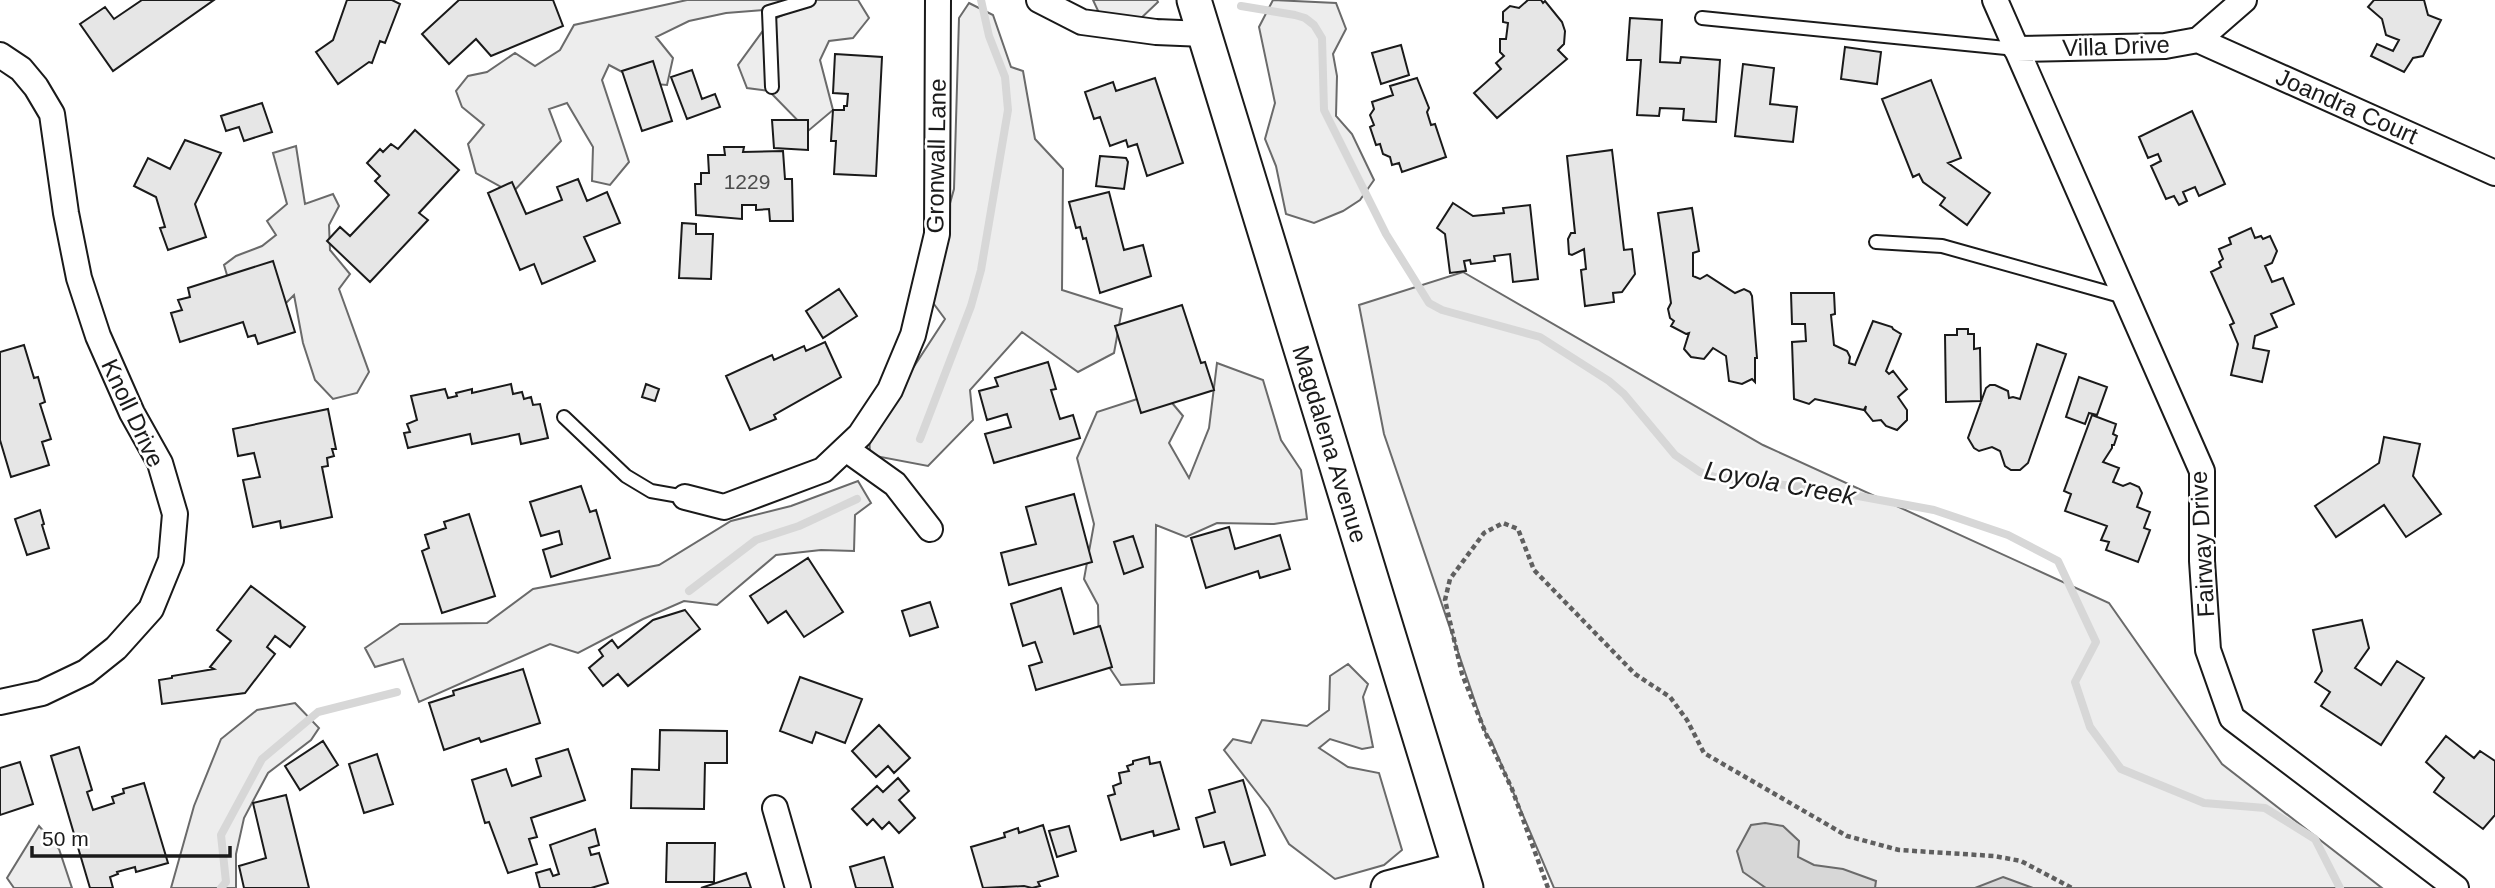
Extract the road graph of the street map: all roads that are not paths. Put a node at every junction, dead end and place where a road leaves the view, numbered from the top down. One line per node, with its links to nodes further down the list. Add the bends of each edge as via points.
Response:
1 (809, 0): 12 (lane, via 769,12)
2 (938, 0): 17 (street, Gronwall Lane, via 937,234 913,335 890,390)
3 (1039, 0): 8 (street, via 1082,22)
4 (1194, 0): 8 (main road, Magdalena Avenue)
5 (1994, 0): 10 (street, Fairway Drive)
6 (2244, 0): 9 (street, Villa Drive)
7 (1702, 18): 10 (lane)
8 (1205, 34): 22 (main road, Magdalena Avenue)
9 (2198, 40): 10 (street, Villa Drive, via 2165,46); 13 (street, Joandra Court)
10 (2016, 49): 15 (street, Fairway Drive)
11 (0, 55): 20 (street, Knoll Drive, via 21,69 52,114 79,278 103,347 159,463 175,514 171,560 151,609 117,648 86,672 42,693)
12 (772, 88)
13 (2495, 173)
14 (1877, 242): 15 (lane, via 1942,246)
15 (2126, 298): 25 (street, Fairway Drive, via 2202,471 2208,650 2232,718)
16 (564, 417): 18 (lane, via 626,476 651,491)
17 (846, 449): 18 (street, Gronwall Lane, via 823,470 724,507); 19 (street, via 895,484)
18 (685, 497)
19 (930, 529)
20 (0, 702)
21 (775, 808): 23 (street)
22 (1463, 878): 24 (main road)
23 (798, 888)
24 (1388, 888)
25 (2456, 888)

